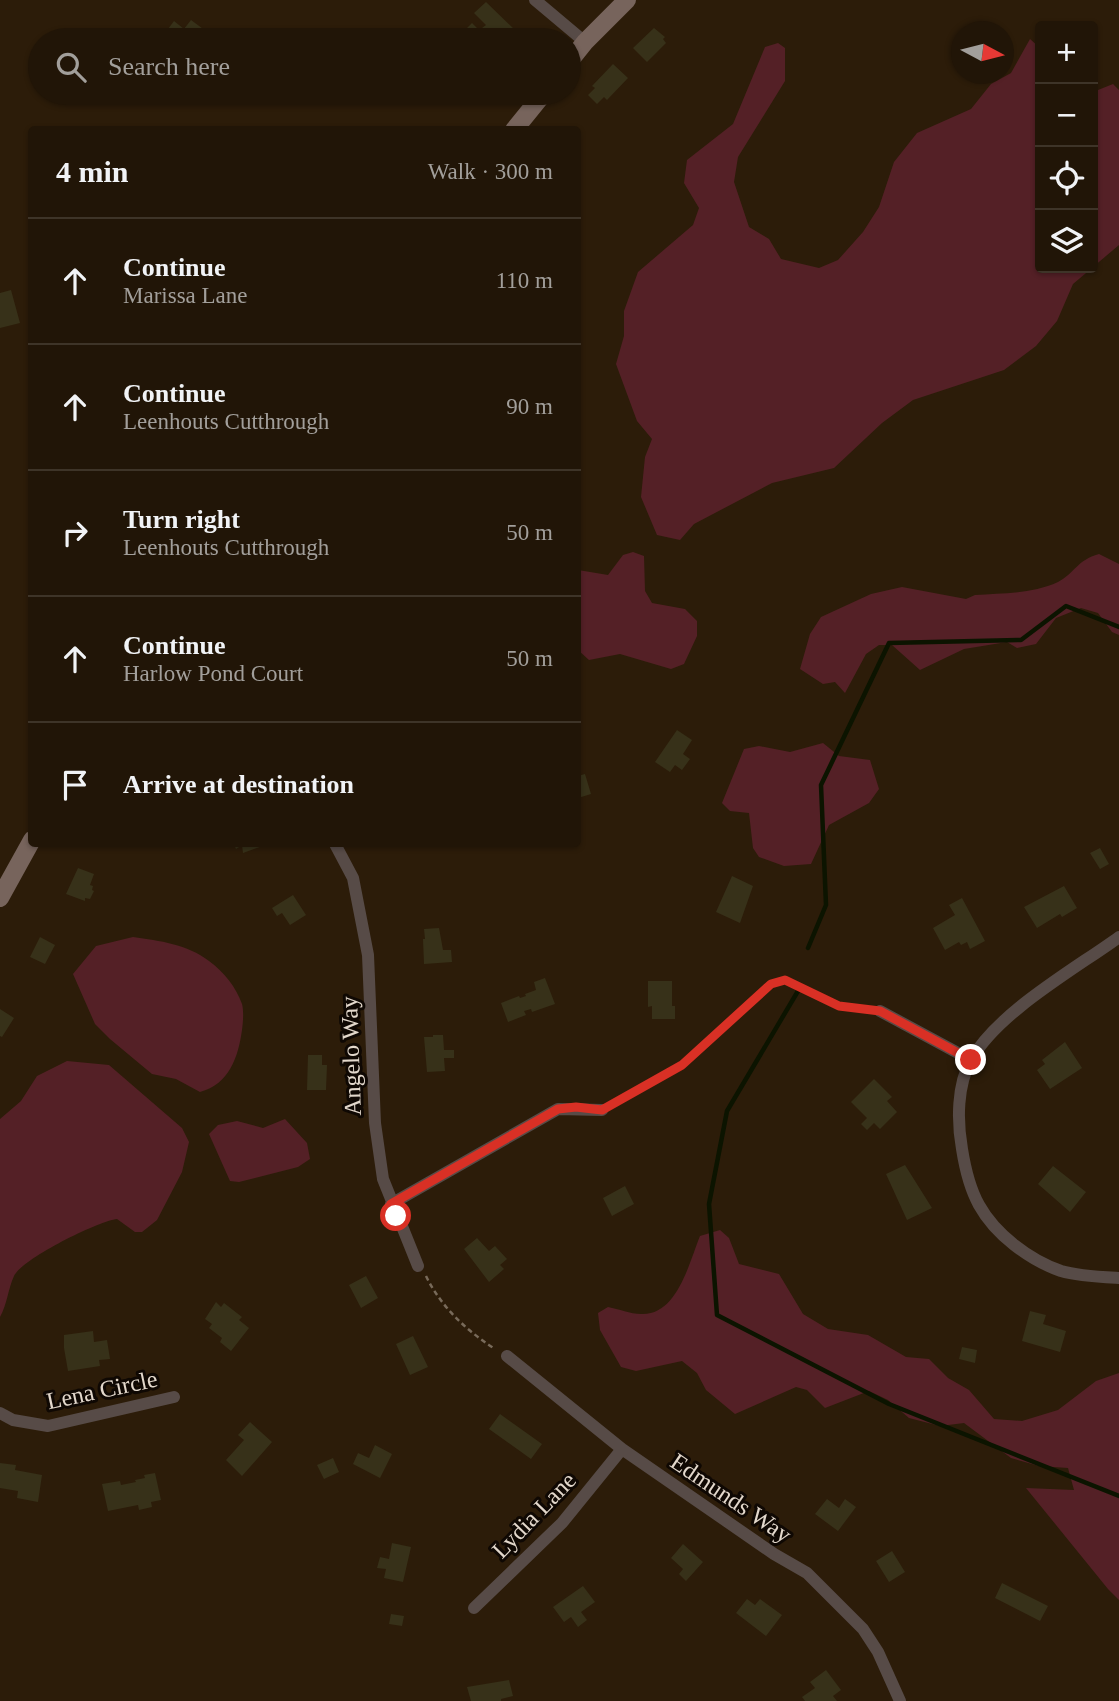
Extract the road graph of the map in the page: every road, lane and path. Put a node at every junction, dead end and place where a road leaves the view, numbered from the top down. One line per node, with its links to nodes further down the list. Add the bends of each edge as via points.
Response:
1 (535, 0): 3 (street)
2 (627, 0): 5 (main road)
3 (568, 28)
4 (581, 39): 5 (street)
5 (585, 42): 6 (main road)
6 (581, 47)
7 (534, 105): 8 (main road)
8 (517, 126)
9 (28, 847): 11 (main road)
10 (336, 847): 16 (street, Angelo Way, via 352,878 368,955 374,1123)
11 (0, 898)
12 (1119, 937): 14 (street, via 1040,992 992,1033)
13 (880, 1011): 14 (street); 15 (path, via 839,1006 785,980 771,984 682,1065)
14 (971, 1060): 18 (street, via 964,1076 959,1134 971,1186 989,1221 1014,1245 1061,1271)
15 (602, 1110): 16 (street, via 558,1109)
16 (391, 1204): 17 (street, Angelo Way)
17 (418, 1266): 19 (path, via 466,1328)
18 (1119, 1278)
19 (507, 1356): 22 (street, Edmunds Way)
20 (174, 1397): 21 (street, Lena Circle, via 48,1426)
21 (0, 1413)
22 (622, 1449): 23 (street, Lydia Lane, via 562,1523); 24 (street, Edmunds Way, via 807,1573 863,1629)
23 (474, 1608)
24 (900, 1701)

